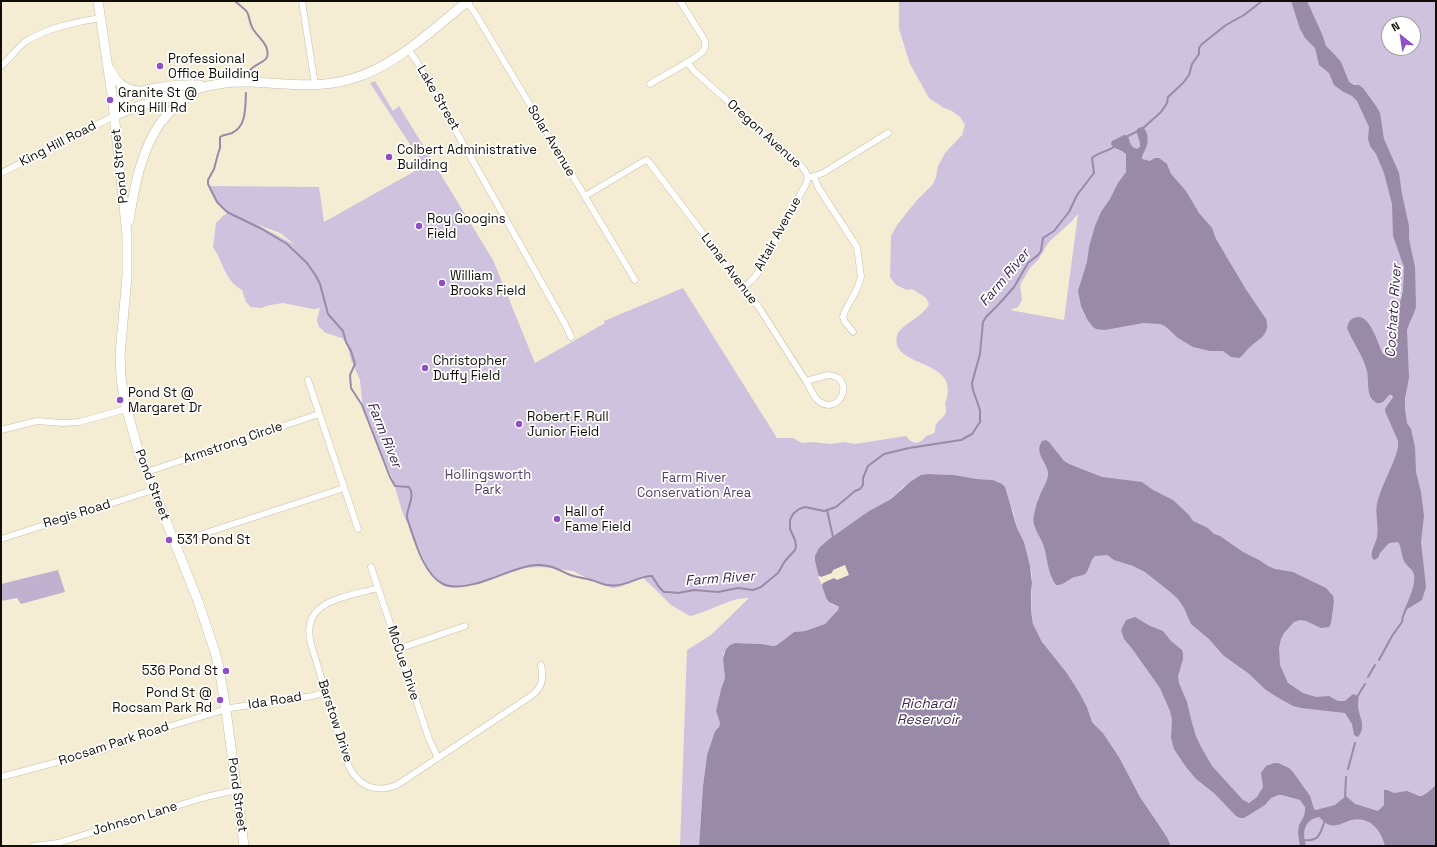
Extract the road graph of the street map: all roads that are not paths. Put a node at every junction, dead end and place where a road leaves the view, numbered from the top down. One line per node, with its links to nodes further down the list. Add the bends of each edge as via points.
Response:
1 (98, 1): 5 (main road)
2 (302, 1): 12 (street)
3 (680, 1): 8 (street, via 706,45 698,55)
4 (467, 2): 6 (main road, Pond Street); 19 (street, Solar Avenue)
5 (101, 18): 7 (main road); 9 (street, via 75,22 34,37)
6 (408, 49): 12 (main road, Pond Street, via 368,73 346,81); 24 (street, Lake Street)
7 (107, 59): 13 (main road, via 113,74 122,86 132,90); 14 (main road)
8 (687, 62): 10 (street); 18 (street, Oregon Avenue)
9 (1, 66)
10 (650, 84)
11 (210, 85): 12 (main road, Pond Street, via 242,82); 13 (main road, Pond Street, via 181,85); 15 (main road, Pond Street); 20 (main road, via 180,103 156,130 140,170)
12 (315, 85)
13 (147, 90): 14 (main road, Pond Street, via 128,96)
14 (113, 105): 15 (main road, Pond Street)
15 (114, 116): 17 (street, King Hill Road); 20 (main road, Pond Street)
16 (888, 133): 18 (street, Oregon Avenue, via 823,173)
17 (1, 173)
18 (811, 176): 22 (street, Altair Avenue, via 757,274); 23 (street, via 857,247 861,270 860,282 843,316)
19 (585, 196): 21 (street, Solar Avenue); 22 (street, Lunar Avenue, via 647,160)
20 (127, 235): 27 (main road, Pond Street, via 127,276 120,356 120,377)
21 (635, 280)
22 (744, 287): 26 (street, Lunar Avenue)
23 (853, 332)
24 (571, 337)
25 (308, 380): 28 (street)
26 (806, 382): 26 (street, Lunar Avenue, via 825,375 833,376 842,383 843,394 836,403 824,404 817,399)
27 (126, 409): 29 (street, via 83,421 37,421); 30 (main road, Pond Street)
28 (319, 414): 30 (street, Armstrong Circle); 31 (street)
29 (1, 430)
30 (147, 472): 32 (main road, Pond Street)
31 (344, 488): 33 (street); 35 (street)
32 (153, 490): 34 (street, Regis Road); 35 (main road, Pond Street)
33 (358, 529)
34 (1, 538)
35 (175, 543): 42 (main road, Pond Street, via 210,634)
36 (371, 567): 37 (street, McCue Drive)
37 (378, 588): 39 (street, McCue Drive); 41 (street, Barstow Drive, via 330,602 319,610 311,622 310,639)
38 (465, 626): 39 (street)
39 (398, 649): 43 (street, McCue Drive, via 428,739)
40 (541, 665): 43 (street, Barstow Drive, via 541,683 535,694)
41 (325, 692): 42 (street, Ida Road); 43 (street, Barstow Drive, via 348,764 363,784 376,788 392,787)
42 (226, 710): 44 (street, Rocsam Park Road, via 99,751); 45 (main road, Pond Street)
43 (438, 758)
44 (1, 777)
45 (236, 790): 46 (street, Johnson Lane, via 58,842); 47 (main road, Pond Street)
46 (33, 846)
47 (244, 846)

